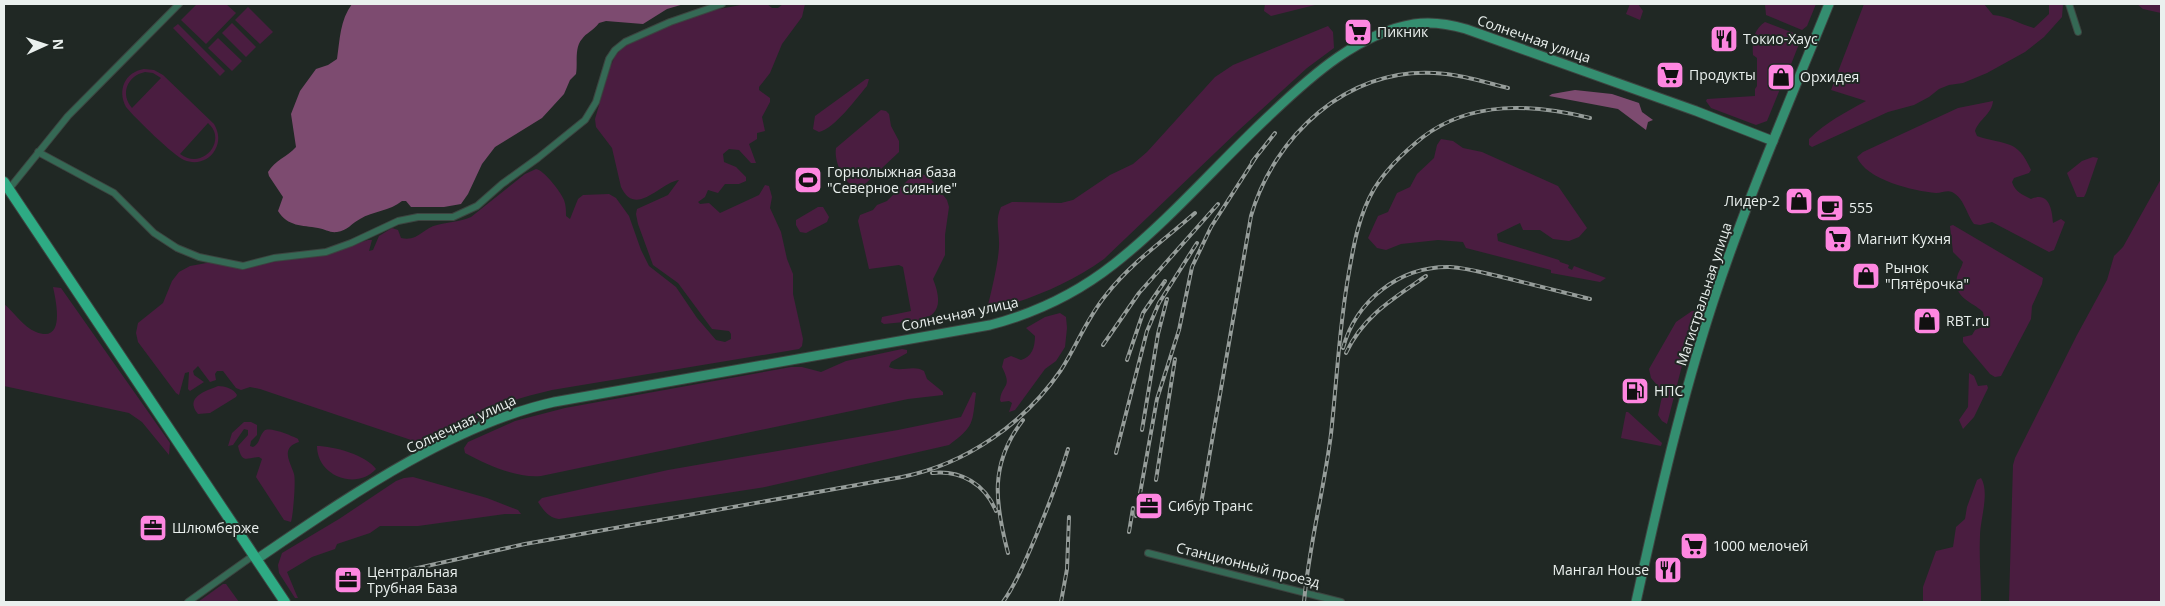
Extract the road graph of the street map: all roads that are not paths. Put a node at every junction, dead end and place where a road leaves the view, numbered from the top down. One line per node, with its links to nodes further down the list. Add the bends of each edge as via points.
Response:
1 (179, 4): 7 (street, via 68,116)
2 (722, 4): 7 (street, via 670,22 625,42 615,50 596,102 585,120 477,206 453,217 418,217 398,221 326,252 274,258 243,266 199,256 177,248 154,233 102,185)
3 (1829, 4): 6 (street, Магистральная улица)
4 (2069, 4): 5 (street)
5 (2078, 32)
6 (1773, 141): 10 (street, Солнечная улица, via 1466,29 1426,22 1404,26 1360,44 1312,77 1116,263 1048,306 990,325 521,410 409,462); 14 (street, Магистральная улица, via 1706,322)
7 (38, 152): 8 (street)
8 (6, 185): 10 (main road)
9 (1148, 553): 13 (street, Станционный проезд)
10 (255, 557): 11 (street, Солнечная улица); 12 (main road)
11 (188, 602)
12 (285, 602)
13 (1341, 602)
14 (1636, 602)

